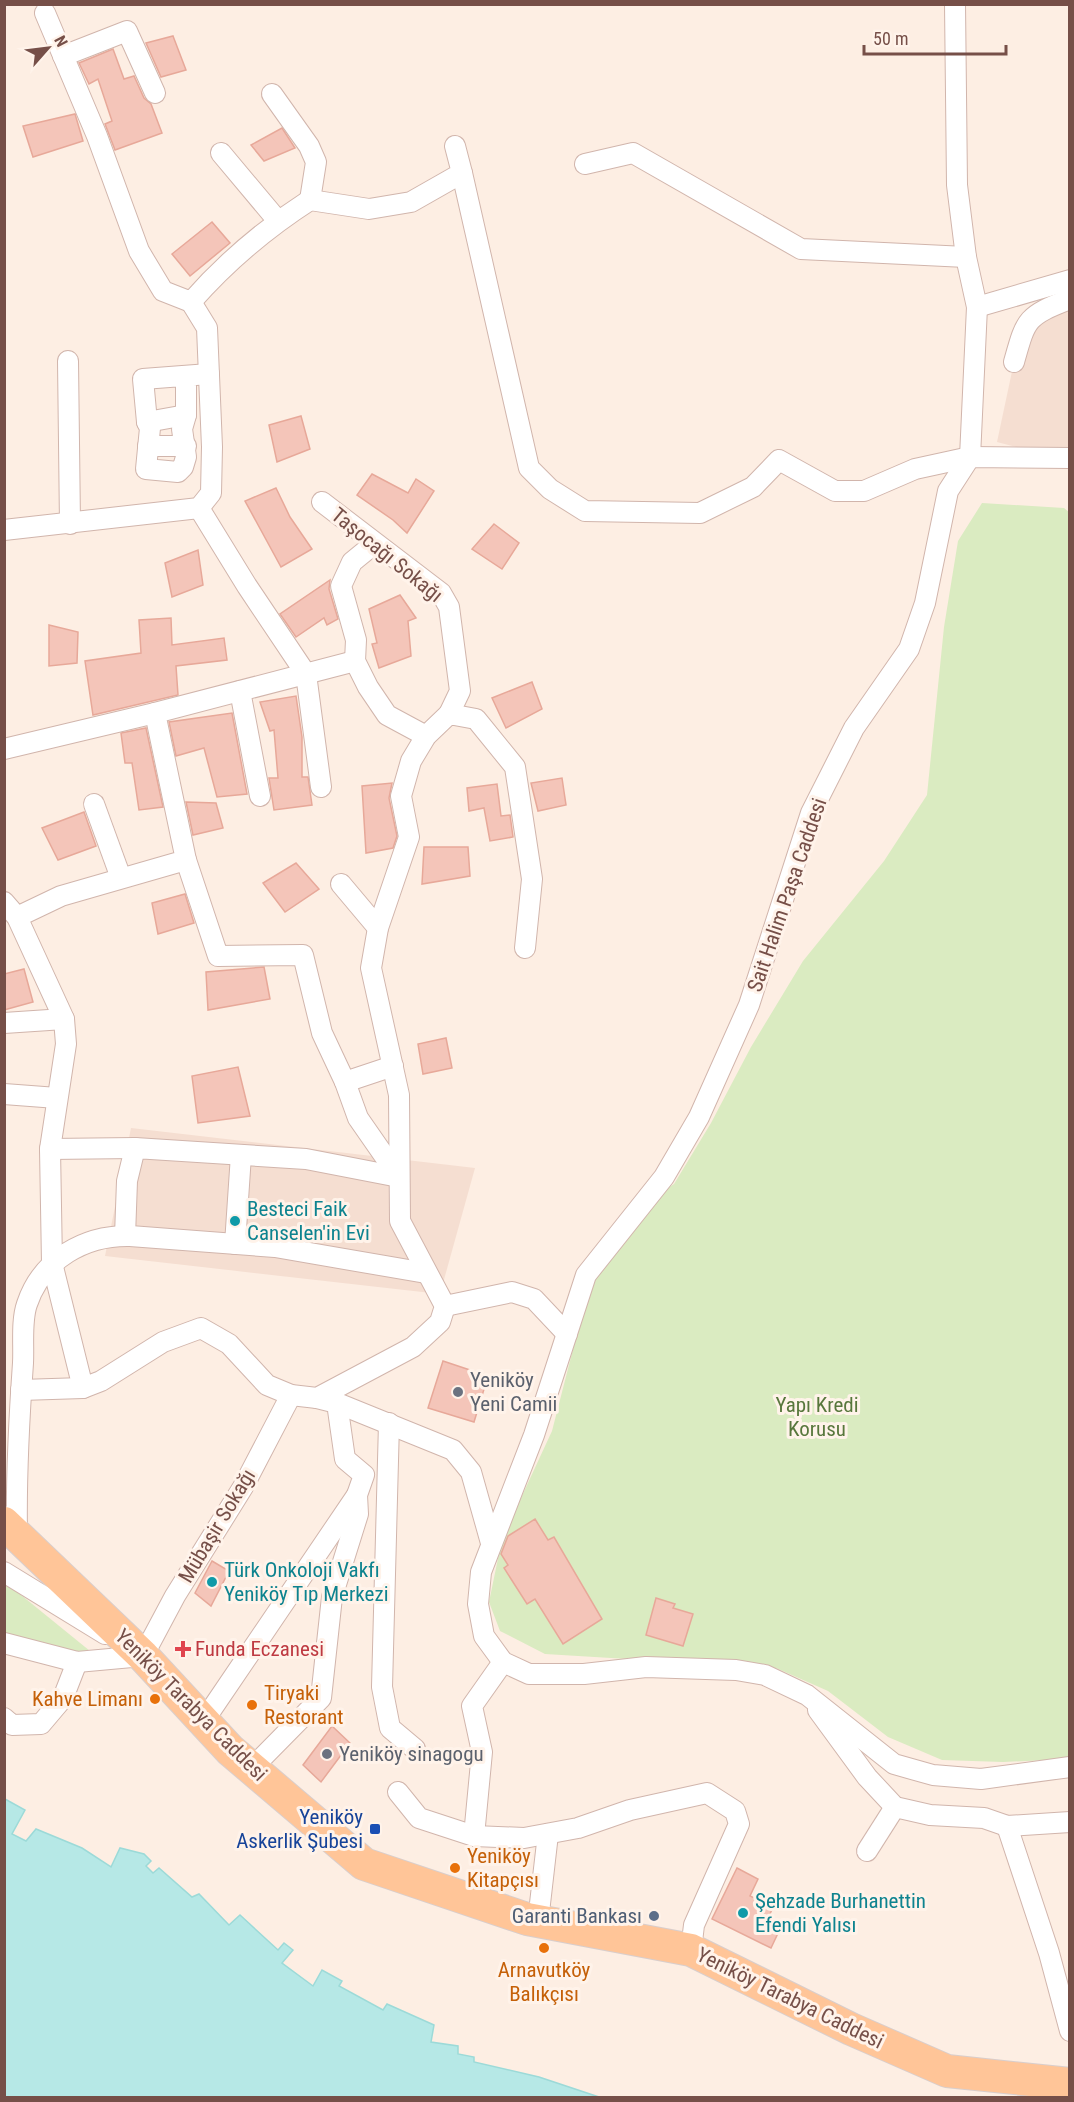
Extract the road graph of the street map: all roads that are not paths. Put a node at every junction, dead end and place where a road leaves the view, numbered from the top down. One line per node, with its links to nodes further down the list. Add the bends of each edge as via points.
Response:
1 (955, 4): 12 (street, via 957,185)
2 (45, 13): 3 (street)
3 (63, 56): 4 (street, via 127,32); 15 (street, via 140,251 164,291)
4 (155, 93)
5 (272, 94): 10 (street, via 316,162)
6 (455, 146): 9 (street)
7 (222, 153): 11 (street)
8 (585, 164): 12 (street, via 633,153 801,249)
9 (462, 173): 10 (street, via 411,202 369,209); 25 (street, via 529,468 550,489 585,511 700,513 753,487 779,460 835,491 864,491 915,469)
10 (310, 200): 11 (street)
11 (278, 221): 15 (street, via 219,270)
12 (966, 257): 16 (street)
13 (1070, 280): 16 (street)
14 (1070, 299): 18 (street, via 1025,324)
15 (191, 302): 19 (street, via 207,328)
16 (977, 307): 25 (street)
17 (68, 361): 31 (street)
18 (1014, 362)
19 (209, 374): 20 (street); 28 (street)
20 (186, 378): 21 (street); 22 (street, via 143,380)
21 (186, 415): 22 (street); 24 (street, via 182,429)
22 (147, 422): 23 (street)
23 (148, 446): 24 (street); 27 (street, via 146,469)
24 (186, 446): 27 (street, via 183,467)
25 (970, 457): 26 (street); 65 (street, Sait Halim Paşa Caddesi, via 948,491 925,603 909,649 854,728 811,813 749,1005 699,1117 664,1177 586,1275)
26 (1068, 462)
27 (178, 472): 28 (street)
28 (212, 472): 30 (street, via 211,493)
29 (322, 502): 33 (street, Taşocağı Sokağı)
30 (199, 508): 31 (street); 35 (street)
31 (70, 524): 32 (street)
32 (4, 530)
33 (374, 544): 34 (street, via 352,562 341,586 356,640); 38 (street, Taşocağı Sokağı, via 441,593 448,607 460,691)
34 (355, 661): 35 (street); 39 (street, via 387,715)
35 (306, 674): 36 (street); 41 (street)
36 (240, 691): 37 (street); 42 (street)
37 (155, 713): 40 (street); 44 (street)
38 (449, 714): 39 (street); 49 (street, via 476,719 515,767 532,879)
39 (426, 736): 48 (street, via 411,760 401,796 409,837)
40 (4, 749)
41 (321, 787)
42 (260, 796)
43 (94, 804): 45 (street)
44 (186, 860): 45 (street); 53 (street, via 218,956 303,956 322,1033)
45 (121, 878): 47 (street)
46 (341, 884): 48 (street)
47 (11, 909): 50 (street)
48 (378, 928): 52 (street, via 371,968)
49 (525, 948)
50 (64, 1019): 51 (street); 55 (street, via 66,1044)
51 (4, 1023)
52 (393, 1066): 53 (street); 59 (street, via 399,1095)
53 (345, 1082): 59 (street, via 358,1118)
54 (4, 1094): 55 (street)
55 (57, 1098): 57 (street)
56 (135, 1148): 57 (street); 58 (street); 60 (street, via 127,1181)
57 (50, 1149): 62 (street)
58 (241, 1155): 59 (street, via 306,1159); 61 (street)
59 (399, 1177): 63 (street, via 400,1221)
60 (125, 1236): 61 (street); 62 (street, via 107,1235 74,1247)
61 (235, 1244): 63 (street)
62 (52, 1263): 66 (street); 67 (street, via 26,1305)
63 (426, 1273): 64 (street)
64 (445, 1306): 65 (street, via 512,1292 534,1299); 69 (street, via 440,1322 413,1347)
65 (567, 1334): 76 (street, Sait Halim Paşa Caddesi, via 534,1435)
66 (84, 1388): 67 (street); 68 (street, via 163,1342 201,1328 229,1344 267,1385)
67 (21, 1390): 75 (street)
68 (291, 1395): 69 (street); 79 (street, Mübaşir Sokağı, via 243,1487 175,1596)
69 (317, 1398): 70 (street)
70 (337, 1403): 71 (street); 73 (street, via 345,1460)
71 (389, 1423): 72 (street); 76 (street, via 453,1450 471,1472)
72 (387, 1462): 73 (street); 85 (street, via 382,1687 390,1728)
73 (364, 1475): 74 (street)
74 (357, 1495): 84 (street); 87 (street, via 358,1514 332,1597 321,1698)
75 (11, 1528): 79 (main road, Yeniköy Tarabya Caddesi)
76 (491, 1543): 81 (street, Sait Halim Paşa Caddesi, via 478,1604 484,1636)
77 (4, 1572): 79 (street)
78 (4, 1643): 80 (street)
79 (143, 1656): 80 (street); 84 (main road, Yeniköy Tarabya Caddesi)
80 (77, 1662): 83 (street, via 63,1698 41,1724 12,1725)
81 (503, 1662): 82 (street, via 529,1674 584,1674 646,1667 736,1670 765,1676); 93 (street, via 472,1706 482,1752)
82 (807, 1695): 86 (street, via 894,1764 933,1775 981,1779); 89 (street, via 867,1777)
83 (4, 1719)
84 (203, 1722): 87 (main road, Yeniköy Tarabya Caddesi)
85 (415, 1749)
86 (1070, 1767)
87 (251, 1769): 95 (main road, Yeniköy Tarabya Caddesi, via 364,1864)
88 (398, 1792): 93 (street, via 419,1818)
89 (895, 1807): 91 (street, via 930,1815 984,1818); 94 (street)
90 (1070, 1822): 91 (street)
91 (1007, 1826): 97 (street)
92 (548, 1834): 93 (street, via 524,1838); 95 (street); 96 (street, via 707,1793 735,1811 739,1824 694,1925)
93 (474, 1836)
94 (867, 1851)
95 (538, 1921): 96 (main road, Yeniköy Tarabya Caddesi)
96 (691, 1950): 98 (main road, Yeniköy Tarabya Caddesi, via 851,2029 947,2071)
97 (1070, 2031)
98 (1070, 2084)

